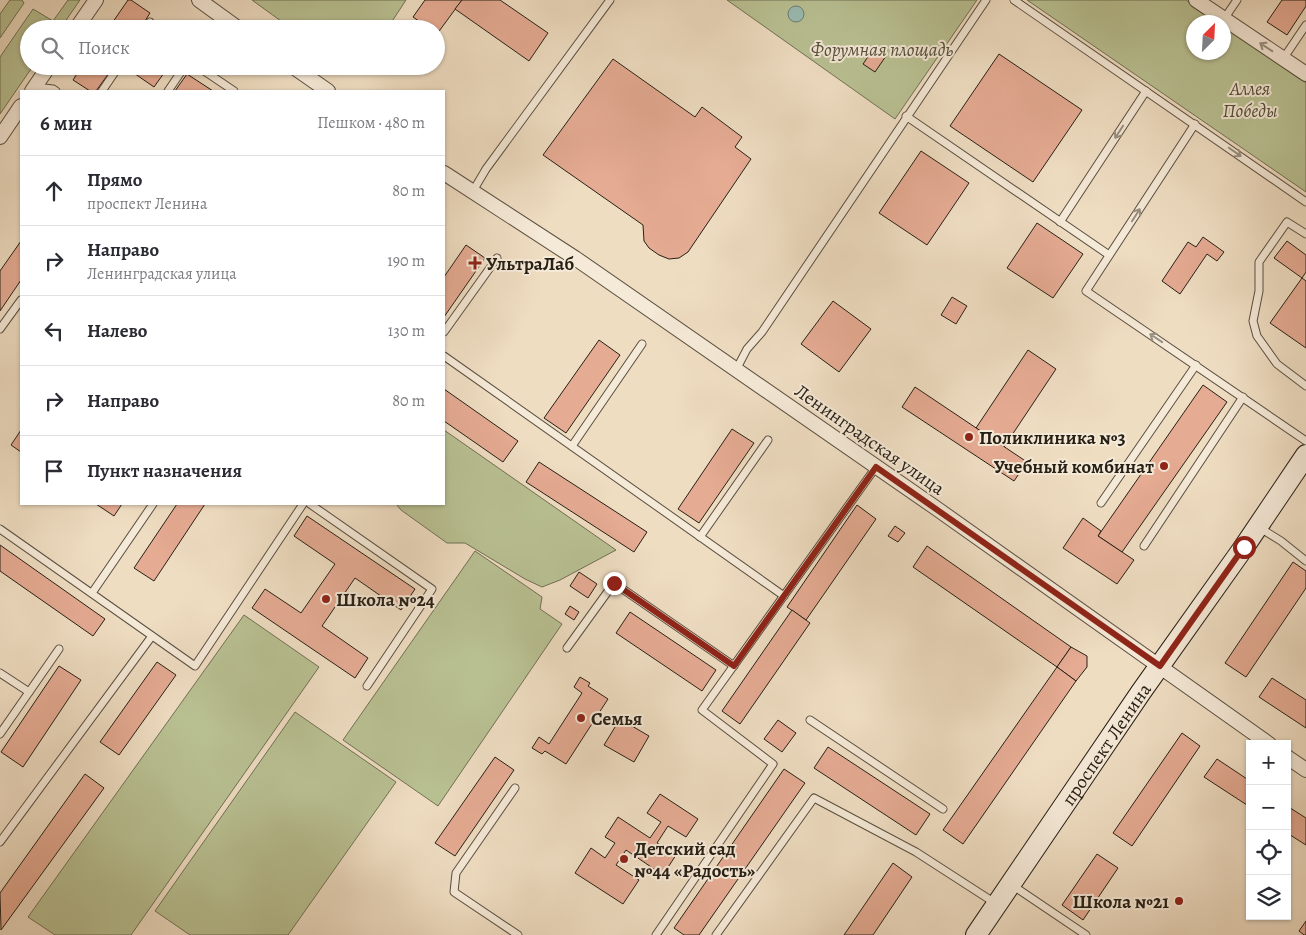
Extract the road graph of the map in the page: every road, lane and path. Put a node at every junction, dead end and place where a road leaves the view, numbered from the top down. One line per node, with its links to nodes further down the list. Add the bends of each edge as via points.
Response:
1 (96, 0): 10 (street)
2 (198, 0): 11 (street)
3 (610, 0): 33 (lane)
4 (986, 0): 29 (lane)
5 (1014, 0): 27 (lane)
6 (1196, 0): 8 (street)
7 (1237, 0): 9 (lane)
8 (1217, 15)
9 (1227, 15)
10 (82, 20)
11 (226, 20)
12 (1231, 25): 14 (street, one-way to 12)
13 (1306, 25): 14 (lane)
14 (1284, 59): 15 (street)
15 (1306, 74)
16 (43, 75): 21 (street)
17 (113, 75): 23 (lane)
18 (179, 75): 24 (lane)
19 (210, 75): 25 (lane)
20 (305, 75): 26 (street)
21 (33, 89): 22 (lane)
22 (54, 90)
23 (103, 90)
24 (169, 90)
25 (233, 90)
26 (327, 90)
27 (1146, 91): 30 (lane); 35 (lane, one-way to 35)
28 (20, 107): 31 (street)
29 (906, 116): 35 (lane); 45 (lane, via 747,349)
30 (1195, 124): 34 (lane, one-way to 34); 37 (lane, one-way to 30)
31 (0, 136)
32 (445, 177): 33 (street, Ленинградская улица)
33 (473, 191): 45 (street, Ленинградская улица)
34 (1306, 202)
35 (1060, 222): 37 (lane)
36 (1306, 234): 46 (lane, via 1287,222 1259,262 1259,290 1253,320 1257,336 1277,364)
37 (1109, 255): 44 (lane, one-way to 37, via 1086,291)
38 (497, 258): 41 (lane)
39 (20, 301): 40 (lane)
40 (0, 329)
41 (445, 331)
42 (642, 344): 50 (lane)
43 (445, 357): 50 (lane)
44 (1196, 365): 47 (lane); 53 (lane)
45 (736, 370): 52 (street, Ленинградская улица)
46 (1306, 386)
47 (1243, 397): 49 (lane); 60 (lane)
48 (768, 440): 59 (lane)
49 (1306, 441)
50 (572, 446): 59 (lane)
51 (1306, 455): 57 (street, проспект Ленина)
52 (876, 467): 63 (lane); 68 (street, Ленинградская улица)
53 (1101, 503)
54 (152, 505): 62 (lane)
55 (302, 505): 64 (lane, via 195,666)
56 (311, 505): 70 (lane, via 432,588)
57 (1258, 527): 61 (lane); 68 (street, проспект Ленина)
58 (0, 530): 62 (lane)
59 (700, 537): 63 (lane)
60 (1144, 546)
61 (1306, 561)
62 (92, 593): 64 (lane)
63 (784, 596): 67 (lane)
64 (152, 636): 79 (lane)
65 (567, 648): 67 (lane, via 614,583)
66 (59, 649): 71 (lane)
67 (734, 666): 83 (lane, via 702,710 773,764)
68 (1160, 666): 74 (street, Ленинградская улица); 80 (street, проспект Ленина)
69 (0, 673): 71 (lane)
70 (367, 686)
71 (29, 692): 73 (lane)
72 (810, 720): 78 (lane)
73 (0, 734)
74 (1263, 740)
75 (1291, 760): 76 (street)
76 (1306, 770)
77 (515, 788): 82 (lane, via 456,873 454,892)
78 (943, 808)
79 (0, 842)
80 (1011, 885): 81 (street, проспект Ленина); 86 (lane)
81 (998, 905): 84 (lane, via 916,852 814,798); 85 (street, проспект Ленина)
82 (518, 935)
83 (656, 935)
84 (716, 935)
85 (976, 935)
86 (1086, 935)

